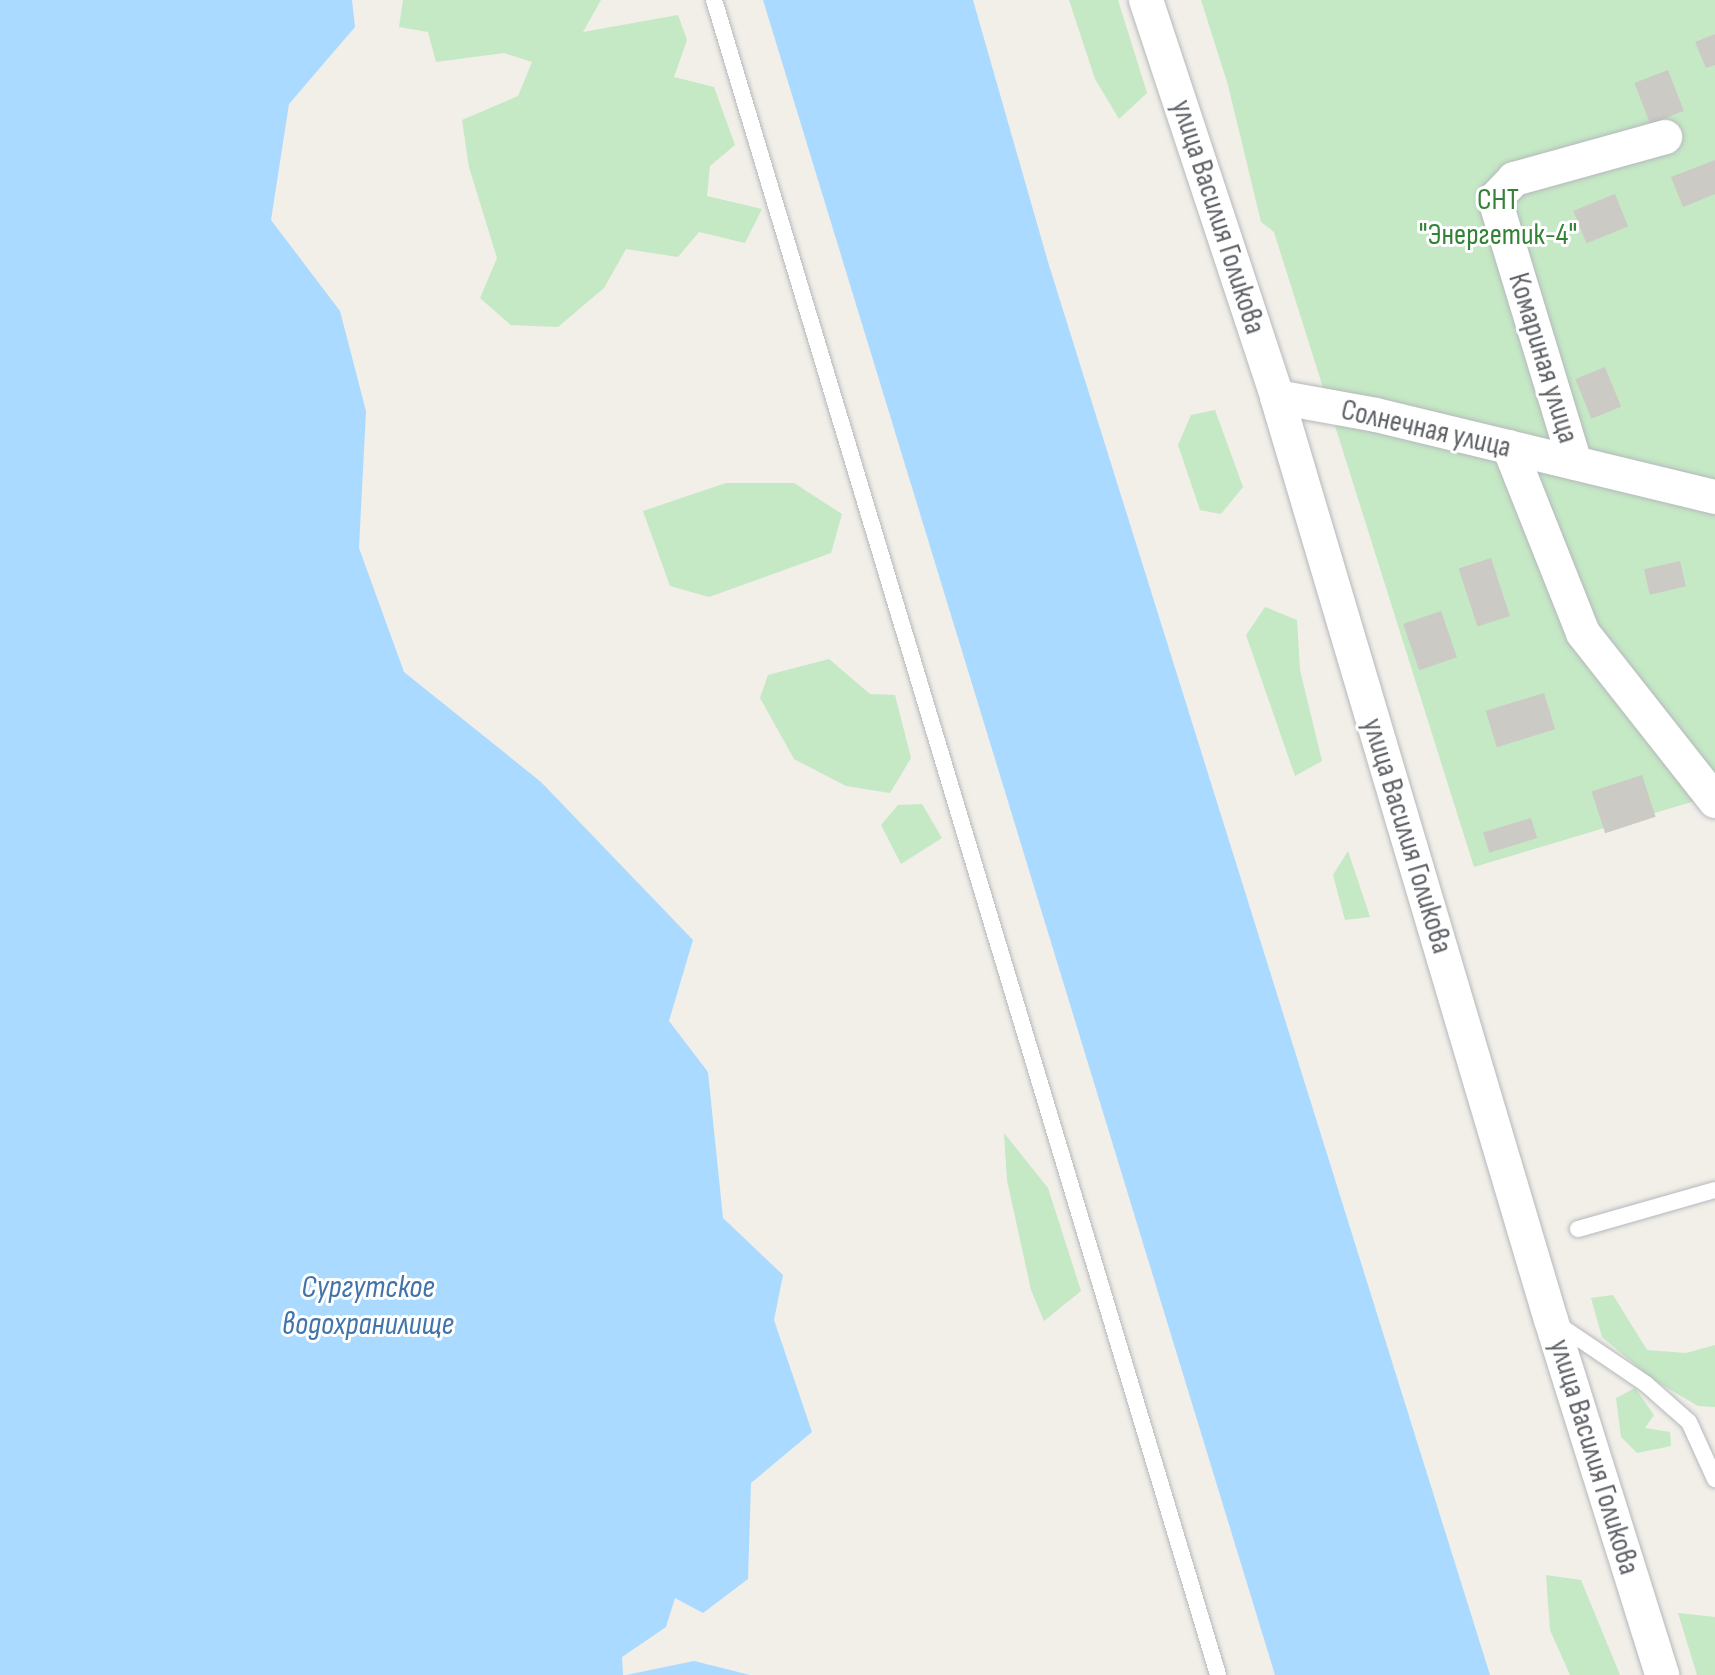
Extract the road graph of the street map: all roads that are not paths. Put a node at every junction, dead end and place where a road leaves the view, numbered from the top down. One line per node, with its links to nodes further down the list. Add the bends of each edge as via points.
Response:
1 (714, 0): 13 (lane)
2 (1146, 0): 4 (street, улица Василия Голикова)
3 (1665, 137): 6 (street, Комариная улица, via 1514,179 1495,199)
4 (1277, 397): 5 (street, Солнечная улица); 11 (street, улица Василия Голикова)
5 (1509, 447): 6 (street, Солнечная улица); 8 (street, via 1583,633)
6 (1575, 463): 7 (street, Солнечная улица)
7 (1715, 497)
8 (1715, 801)
9 (1715, 1190): 10 (lane)
10 (1578, 1229)
11 (1551, 1320): 12 (lane, via 1646,1384 1689,1422); 14 (street, улица Василия Голикова)
12 (1715, 1479)
13 (1218, 1675)
14 (1662, 1675)

